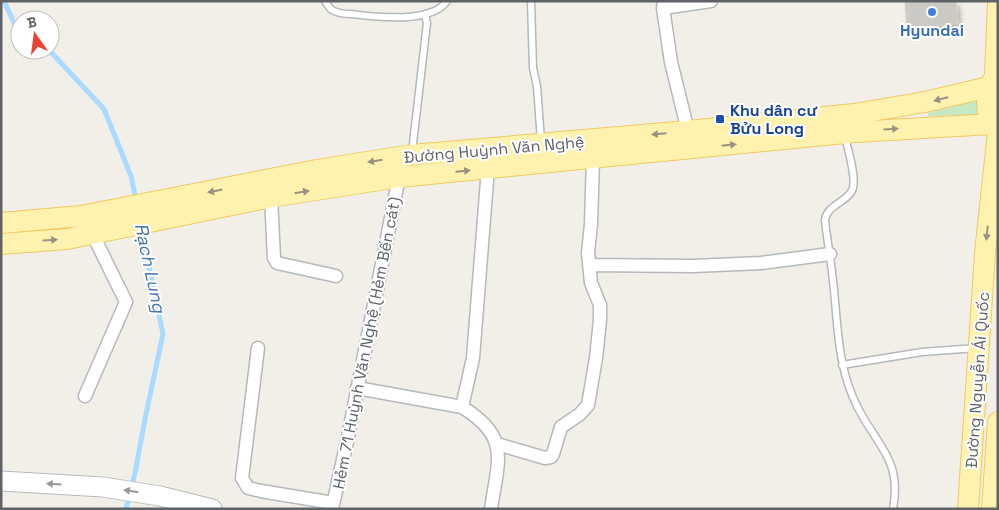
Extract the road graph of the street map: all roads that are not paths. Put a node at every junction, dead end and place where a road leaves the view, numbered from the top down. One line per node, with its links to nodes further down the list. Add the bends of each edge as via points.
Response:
1 (325, 1): 7 (lane, via 332,11 354,15 408,17)
2 (447, 1): 7 (lane, via 441,8)
3 (531, 1): 12 (lane, via 533,68)
4 (711, 1): 6 (street)
5 (998, 3): 8 (main road)
6 (663, 5): 10 (street, via 671,62)
7 (425, 14): 13 (lane, via 427,29)
8 (994, 78): 9 (main road, Đường Nguyễn Ái Quốc, via 986,106); 10 (main road, Đường Huỳnh Văn Nghệ, one-way to 10, via 925,102 863,113)
9 (996, 130): 11 (main road, Đường Huỳnh Văn Nghệ, one-way to 9); 27 (main road, Đường Nguyễn Ái Quốc, one-way to 27)
10 (688, 131): 12 (main road, Đường Huỳnh Văn Nghệ, one-way to 12)
11 (844, 133): 14 (main road, Đường Huỳnh Văn Nghệ, one-way to 11); 23 (lane, via 853,188 826,215)
12 (541, 144): 13 (main road, Đường Huỳnh Văn Nghệ)
13 (411, 156): 18 (main road, Đường Huỳnh Văn Nghệ, one-way to 18, via 317,170)
14 (593, 158): 15 (main road, Đường Huỳnh Văn Nghệ); 24 (street)
15 (488, 168): 16 (main road, Đường Huỳnh Văn Nghệ, one-way to 15); 31 (street, via 473,358)
16 (399, 177): 17 (main road, Đường Huỳnh Văn Nghệ, one-way to 16); 29 (street, Hẻm 71 Huỳnh Văn Nghệ (Hẻm Bến cát))
17 (271, 197): 18 (main road, Đường Huỳnh Văn Nghệ); 25 (street, via 274,258 277,263)
18 (150, 212): 19 (main road, Đường Huỳnh Văn Nghệ)
19 (127, 217): 20 (main road, Đường Huỳnh Văn Nghệ, via 81,216); 21 (main road, Đường Huỳnh Văn Nghệ)
20 (1, 223)
21 (92, 233): 22 (main road, Đường Huỳnh Văn Nghệ, one-way to 21, via 67,239); 30 (street, via 126,302)
22 (1, 244)
23 (830, 254): 24 (street, via 761,263); 28 (lane)
24 (589, 265): 33 (street, via 591,283 601,312 588,405 561,427 551,457)
25 (336, 276)
26 (258, 348): 35 (street, via 242,478 248,488)
27 (979, 348): 28 (lane, via 922,352); 39 (main road, Đường Nguyễn Ái Quốc)
28 (842, 365): 38 (lane, via 858,408 891,464 896,482)
29 (357, 388): 31 (street); 35 (street, Hẻm 71 Huỳnh Văn Nghệ (Hẻm Bến cát))
30 (85, 396)
31 (462, 408): 33 (street, via 484,423)
32 (998, 422): 40 (main road, Đường Nguyễn Ái Quốc)
33 (497, 444): 37 (street)
34 (1, 481): 36 (main road, one-way to 34, via 160,496 102,487)
35 (332, 506)
36 (212, 509)
37 (491, 509)
38 (893, 509)
39 (968, 509)
40 (992, 509)

